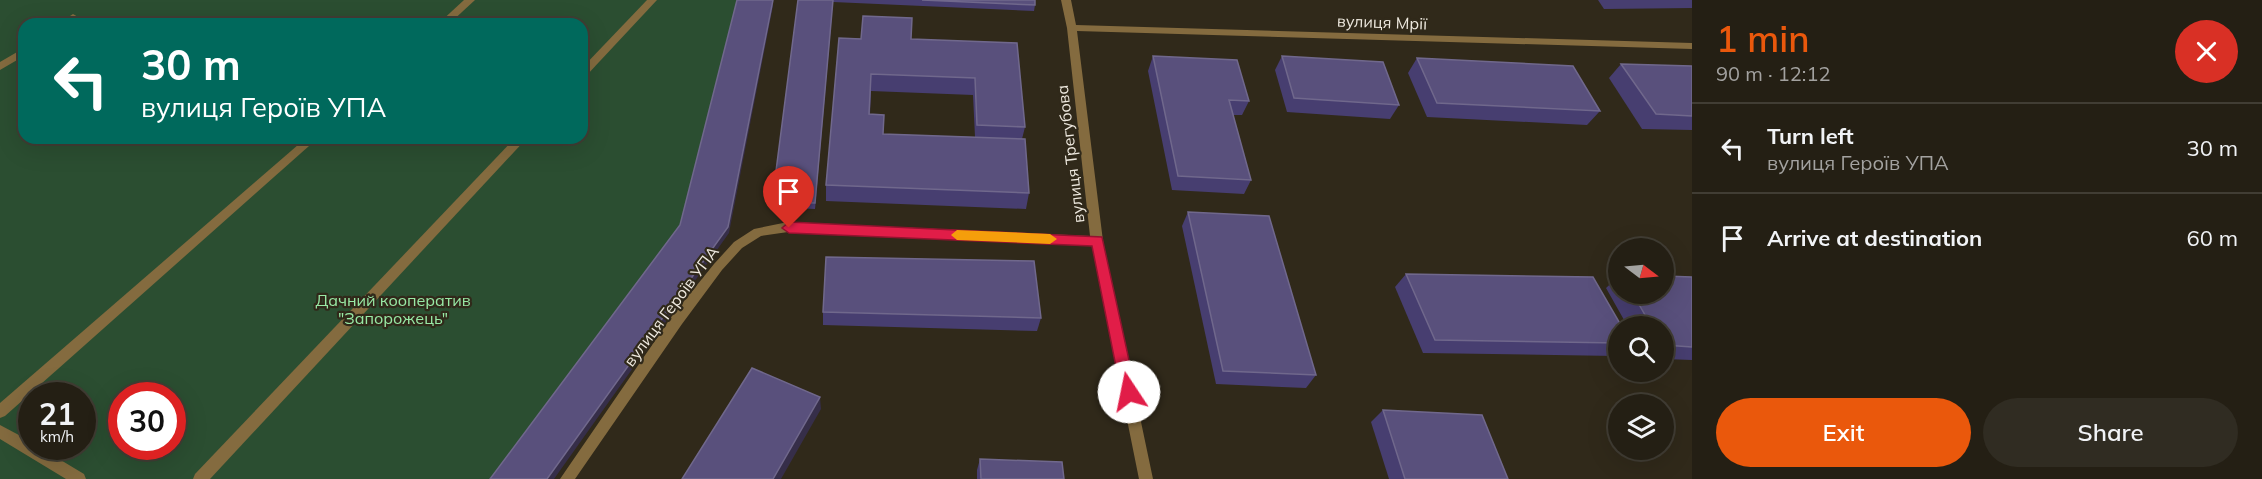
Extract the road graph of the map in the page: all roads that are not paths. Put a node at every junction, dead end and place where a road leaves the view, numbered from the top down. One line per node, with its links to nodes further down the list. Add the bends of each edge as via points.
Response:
1 (470, 0): 4 (street)
2 (652, 0): 9 (street)
3 (1066, 0): 5 (street, вулиця Трегубова)
4 (450, 18)
5 (1072, 28): 6 (street, вулиця Мрії); 12 (street, вулиця Трегубова)
6 (1692, 46)
7 (18, 55): 8 (street)
8 (0, 67)
9 (588, 68)
10 (306, 144): 13 (street)
11 (516, 144): 16 (street)
12 (1097, 241): 17 (street, вулиця Героїв УПА, via 789,228 758,232 738,245 677,320); 18 (street, вулиця Трегубова)
13 (0, 412)
14 (0, 431): 15 (street)
15 (79, 479)
16 (200, 479)
17 (567, 479)
18 (1146, 479)

